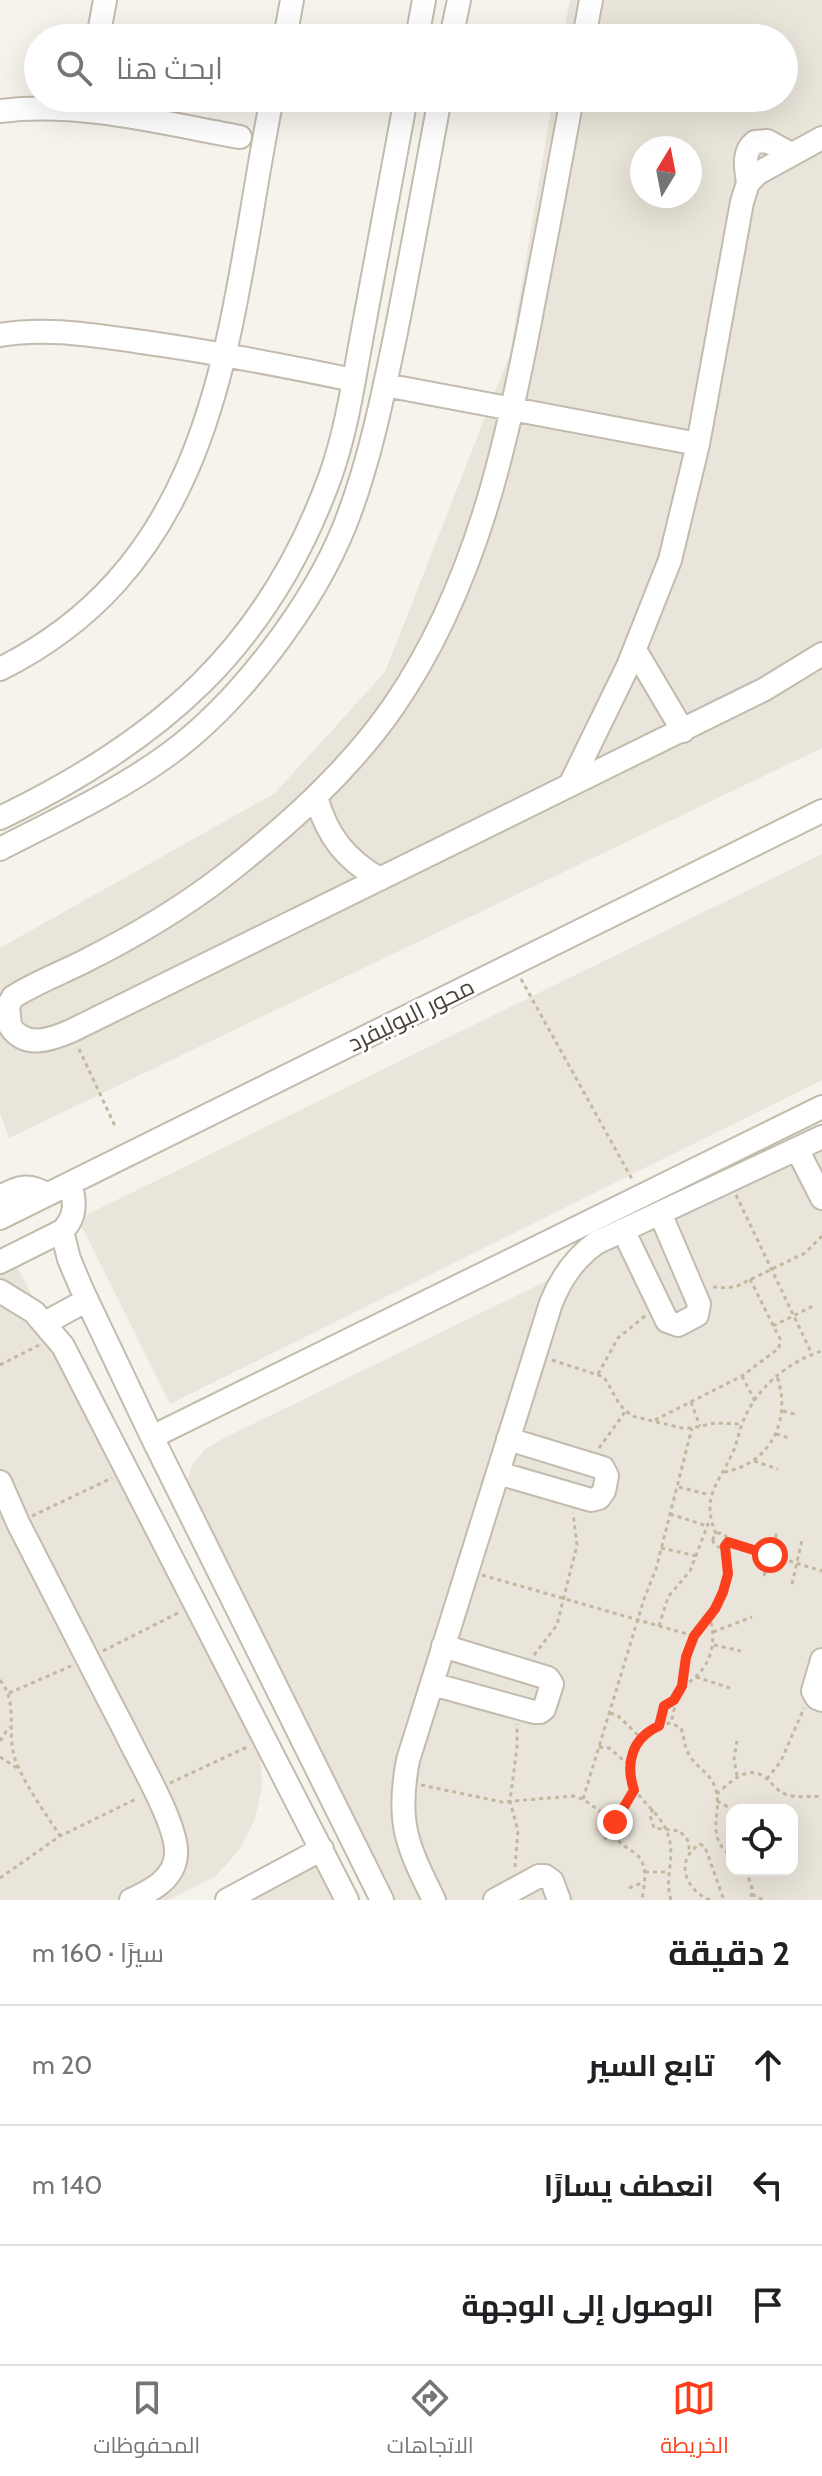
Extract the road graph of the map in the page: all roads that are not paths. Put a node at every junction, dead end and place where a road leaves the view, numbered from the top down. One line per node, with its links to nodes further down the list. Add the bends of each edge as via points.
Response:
1 (105, 0): 6 (street)
2 (292, 0): 7 (street)
3 (424, 0): 8 (street)
4 (459, 0): 9 (street)
5 (591, 0): 10 (street)
6 (101, 24)
7 (288, 24)
8 (420, 24)
9 (454, 24)
10 (587, 24)
11 (24, 109): 12 (street)
12 (0, 111)
13 (96, 112): 18 (street)
14 (269, 112): 23 (street)
15 (403, 112): 20 (street)
16 (437, 112): 21 (street)
17 (569, 112): 26 (street)
18 (240, 137)
19 (822, 138): 27 (street, via 764,168 748,183)
20 (374, 269): 21 (street); 24 (street)
21 (407, 275): 25 (street)
22 (0, 335): 23 (street, via 71,333)
23 (226, 354): 24 (street); 30 (street, via 196,452 171,506 137,557 98,602)
24 (353, 380): 35 (street, via 337,454 315,516 275,593 233,650 169,714 95,767)
25 (385, 385): 26 (street); 36 (street, via 344,527 300,609 246,680 172,752 117,789)
26 (514, 408): 27 (street); 33 (street, via 479,531 433,641 384,719)
27 (698, 444): 28 (street, via 670,560)
28 (635, 650): 31 (street); 32 (street)
29 (822, 654): 31 (street)
30 (0, 669)
31 (683, 731): 32 (street)
32 (570, 785): 37 (street)
33 (316, 797): 37 (street, via 326,828 345,855); 37 (street, via 187,902 13,997 8,1006 10,1026 23,1039 40,1041 71,1031)
34 (822, 811): 41 (street, محور البوليفرد)
35 (0, 818)
36 (0, 849)
37 (380, 879)
38 (822, 1107): 53 (street)
39 (822, 1137): 40 (street)
40 (797, 1149): 44 (street); 45 (street)
41 (70, 1184): 42 (street, محور البوليفرد); 48 (street, via 73,1216)
42 (47, 1195): 43 (street, via 25,1186); 46 (street, محور البوليفرد)
43 (0, 1197)
44 (822, 1198)
45 (660, 1213): 47 (street); 47 (street, via 699,1304 697,1315 674,1325 667,1321)
46 (0, 1218)
47 (623, 1230): 54 (street, via 596,1243 569,1268 551,1303)
48 (62, 1231): 49 (street); 51 (street)
49 (0, 1262)
50 (0, 1291): 52 (street)
51 (87, 1300): 52 (street); 53 (street)
52 (50, 1329): 61 (street)
53 (152, 1437): 66 (street)
54 (508, 1439): 55 (street); 55 (street, via 605,1471 604,1491 595,1500)
55 (498, 1473): 57 (street)
56 (0, 1482): 63 (street, via 174,1837 176,1858 162,1882)
57 (443, 1646): 59 (street); 59 (street, via 548,1678 552,1684 540,1712)
58 (822, 1660): 60 (street, via 814,1685)
59 (432, 1684): 67 (street, via 408,1760 402,1808 408,1847)
60 (818, 1697)
61 (322, 1849): 64 (street); 65 (street)
62 (504, 1895): 68 (street, via 545,1876)
63 (131, 1900)
64 (227, 1900)
65 (347, 1900)
66 (382, 1900)
67 (434, 1900)
68 (559, 1900)

